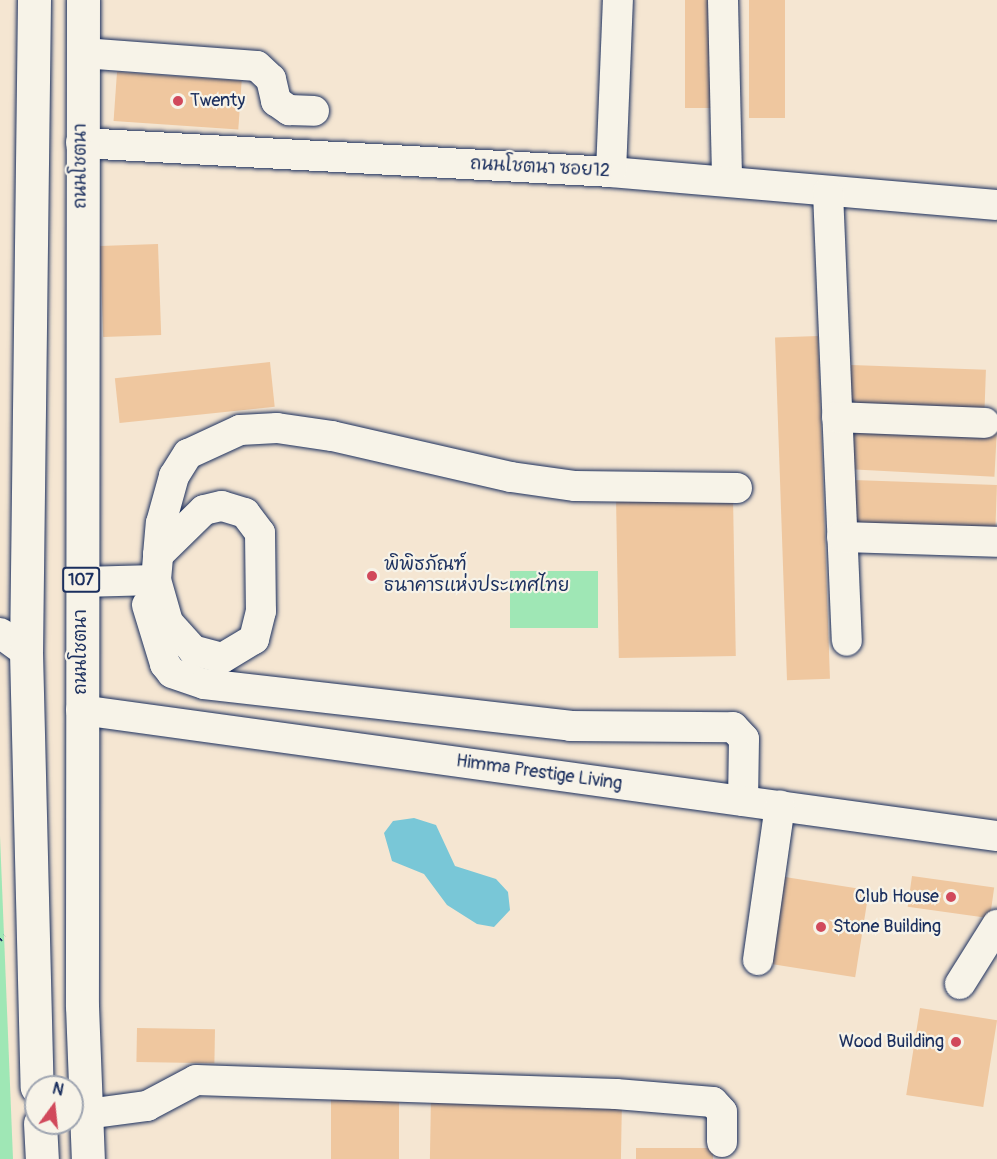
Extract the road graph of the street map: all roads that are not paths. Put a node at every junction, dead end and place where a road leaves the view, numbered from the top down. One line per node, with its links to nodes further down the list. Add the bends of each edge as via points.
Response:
1 (34, 0): 21 (main road)
2 (83, 0): 5 (main road, ถนนโชตนา / 107)
3 (618, 0): 8 (street)
4 (723, 0): 9 (street)
5 (82, 53): 6 (street, via 256,66 271,79 283,107); 7 (main road, ถนนโชตนา / 107)
6 (314, 111)
7 (81, 143): 8 (street, ถนนโชตนา ซอย12); 18 (main road, ถนนโชตนา / 107)
8 (611, 172): 9 (street, ถนนโชตนา ซอย12)
9 (727, 181): 10 (street, ถนนโชตนา ซอย12)
10 (828, 192): 11 (street, ถนนโชตนา ซอย12); 12 (street)
11 (997, 205)
12 (837, 417): 13 (street); 15 (street)
13 (985, 423)
14 (737, 488): 17 (street, via 575,486 511,477 332,436 278,428 240,430 188,454 165,501)
15 (842, 537): 16 (street); 20 (street)
16 (997, 542)
17 (152, 572): 17 (street, via 168,622 193,650 222,657 254,639 261,611 260,533 245,513 222,506 204,510); 18 (street); 23 (street, via 165,664 185,679 570,726 733,727 744,739)
18 (81, 582): 22 (main road, ถนนโชตนา / 107)
19 (0, 633): 21 (street)
20 (847, 640)
21 (26, 652): 29 (main road)
22 (81, 710): 23 (street, Himma Prestige Living); 30 (main road, ถนนโชตนา / 107)
23 (743, 801): 24 (street, Himma Prestige Living)
24 (780, 806): 25 (street, Himma Prestige Living); 27 (street)
25 (997, 836)
26 (997, 925): 28 (street)
27 (758, 960)
28 (960, 984)
29 (37, 1075)
30 (87, 1114): 32 (street, via 147,1106 196,1080 616,1094 713,1102 722,1112); 34 (main road, ถนนโชตนา / 107)
31 (41, 1135): 33 (main road)
32 (722, 1142)
33 (42, 1159)
34 (88, 1159)

